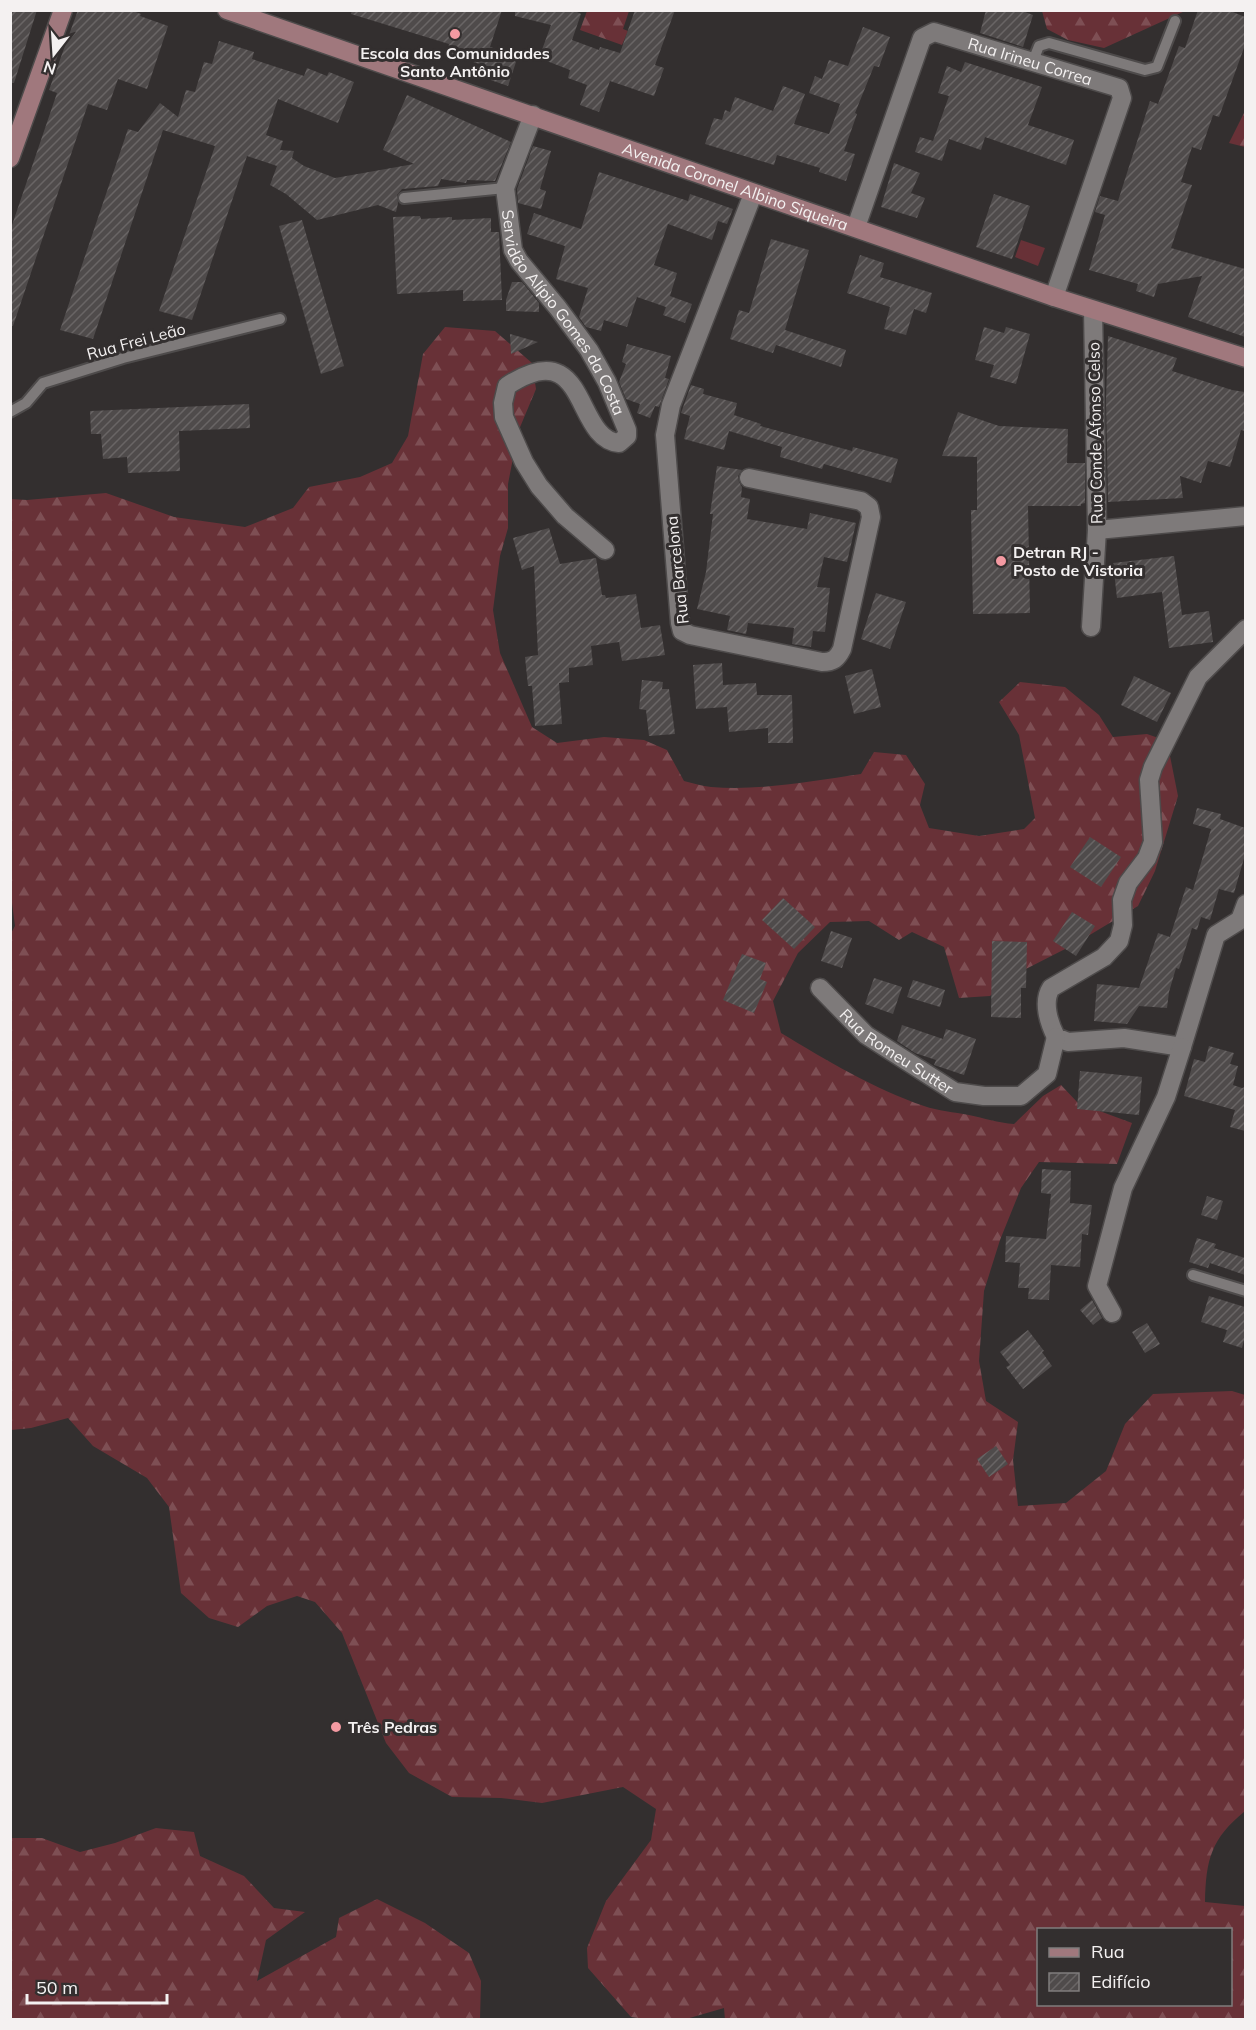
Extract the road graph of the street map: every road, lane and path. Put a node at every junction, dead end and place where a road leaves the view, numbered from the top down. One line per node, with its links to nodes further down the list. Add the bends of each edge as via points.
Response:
1 (63, 10): 7 (main road)
2 (227, 10): 3 (main road, Avenida Coronel Albino Siqueira)
3 (265, 17): 6 (main road, Avenida Coronel Albino Siqueira)
4 (1175, 21): 5 (lane, via 1157,67 1145,70 1049,43 1039,46)
5 (1033, 62): 11 (street, Rua Irineu Correa, via 934,32 922,38); 12 (street, Rua Irineu Correa, via 1119,88 1122,98)
6 (533, 115): 8 (street, Servidão Alípio Gomes da Costa); 9 (main road, Avenida Coronel Albino Siqueira)
7 (10, 158)
8 (505, 188): 10 (lane); 20 (street, Servidão Alípio Gomes da Costa, via 513,250 589,350 607,382 627,436 619,443 610,442 574,389 554,371 525,374 507,386 504,417 539,486 565,516)
9 (753, 194): 11 (main road, Avenida Coronel Albino Siqueira); 17 (street, Rua Barcelona, via 670,405 665,435 680,623 682,631 690,635 832,662 842,649 872,517 868,507 861,501)
10 (404, 198)
11 (856, 227): 12 (main road, Avenida Coronel Albino Siqueira)
12 (1054, 297): 13 (main road, Avenida Coronel Albino Siqueira)
13 (1093, 310): 15 (main road, Avenida Coronel Albino Siqueira); 19 (street, Rua Conde Afonso Celso)
14 (280, 319): 16 (lane, Rua Frei Leão, via 43,382 26,403)
15 (1245, 358)
16 (10, 412)
17 (749, 478)
18 (1245, 516): 19 (street)
19 (1097, 530): 21 (street, Rua Conde Afonso Celso)
20 (605, 550)
21 (1091, 627)
22 (1245, 629): 25 (street, via 1198,677 1153,767 1149,780 1152,842 1122,900 1119,941 1104,957 1048,993 1049,1024)
23 (1245, 904): 26 (street, via 1240,920 1216,935)
24 (820, 988): 25 (street, Rua Romeu Sutter, via 866,1035 955,1092 1021,1096 1047,1074)
25 (1056, 1037): 26 (street, via 1068,1042 1124,1038)
26 (1182, 1047): 29 (street, via 1166,1097 1123,1188 1097,1286)
27 (1193, 1275): 28 (lane)
28 (1245, 1291)
29 (1112, 1313)

